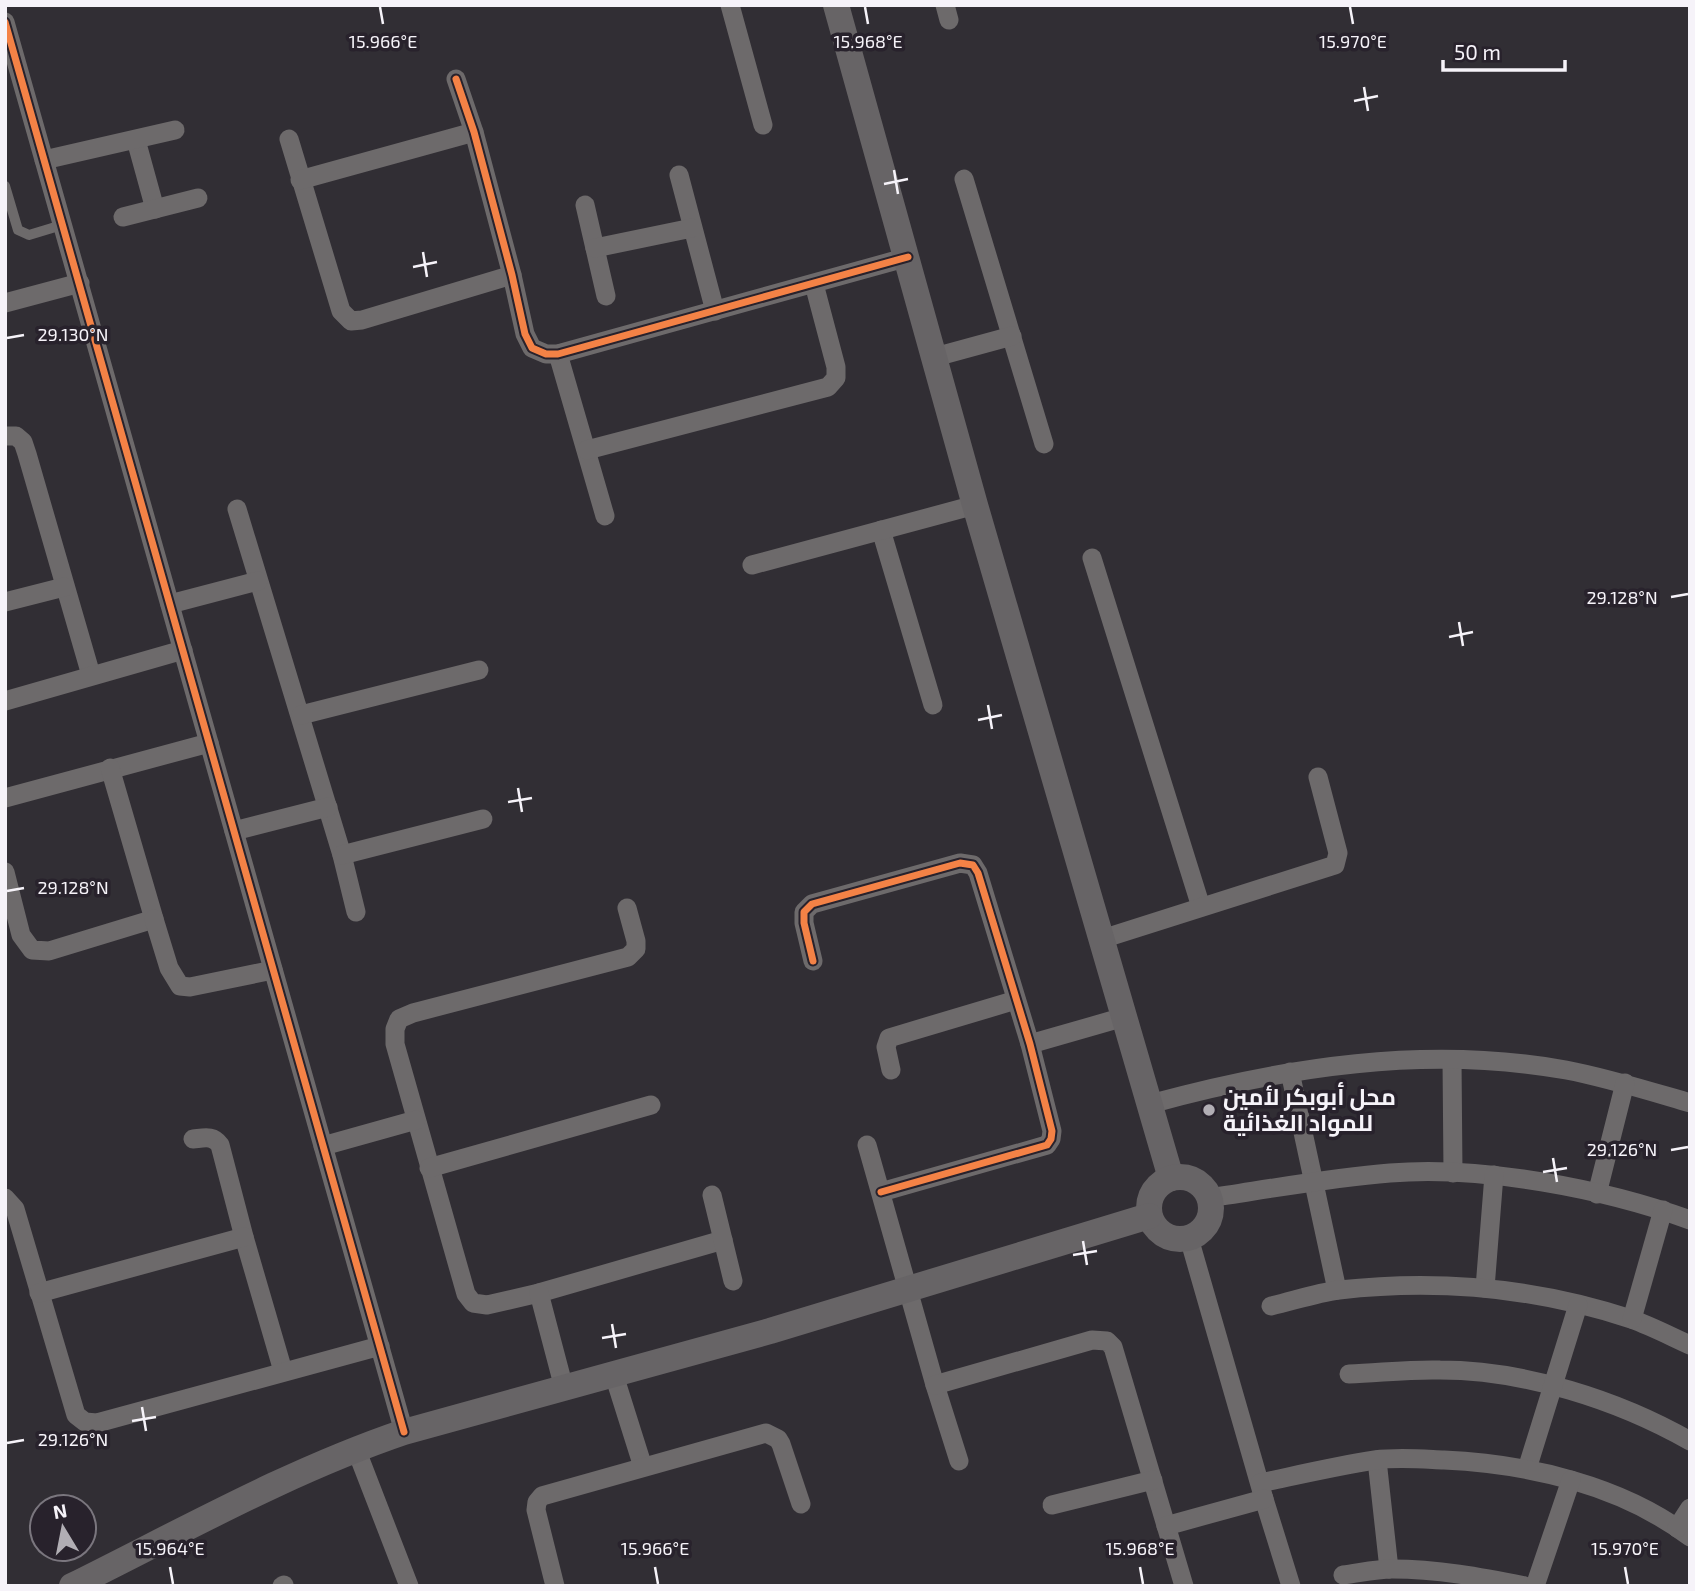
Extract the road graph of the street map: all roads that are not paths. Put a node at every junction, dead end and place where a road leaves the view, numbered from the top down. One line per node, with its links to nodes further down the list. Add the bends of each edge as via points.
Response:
1 (730, 5): 6 (street)
2 (836, 5): 23 (main road)
3 (5, 22): 4 (street)
4 (8, 46): 11 (street)
5 (456, 79): 8 (street)
6 (763, 125)
7 (175, 130): 10 (street)
8 (474, 132): 14 (street); 24 (street)
9 (289, 139): 14 (street)
10 (136, 140): 11 (street); 18 (street)
11 (44, 160): 20 (street)
12 (679, 175): 21 (street)
13 (964, 179): 30 (street)
14 (300, 180): 24 (street, via 341,310 351,321)
15 (5, 186): 20 (lane, via 18,230 29,235)
16 (198, 198): 18 (street)
17 (585, 205): 22 (street)
18 (155, 209): 19 (street)
19 (123, 217)
20 (62, 225): 25 (street)
21 (692, 228): 22 (street); 29 (street)
22 (595, 248): 27 (street)
23 (908, 257): 26 (street); 32 (main road)
24 (512, 275): 31 (street, via 532,348)
25 (80, 282): 28 (street); 45 (street)
26 (814, 284): 29 (street); 35 (street, via 836,367 836,378 828,387)
27 (606, 296)
28 (5, 303)
29 (715, 311): 31 (street)
30 (1012, 336): 32 (street); 34 (street)
31 (558, 354): 35 (street)
32 (935, 357): 36 (main road)
33 (5, 436): 43 (street, via 23,442)
34 (1044, 444)
35 (587, 450): 38 (street)
36 (975, 505): 39 (street); 65 (main road)
37 (237, 509): 42 (street)
38 (605, 516)
39 (881, 530): 41 (street); 50 (street)
40 (1091, 558): 61 (street)
41 (752, 565)
42 (258, 581): 45 (street); 51 (street)
43 (64, 587): 44 (street); 48 (street)
44 (5, 602)
45 (170, 604): 46 (street)
46 (183, 650): 48 (street); 52 (street)
47 (479, 670): 51 (street)
48 (91, 675): 49 (street)
49 (5, 701)
50 (933, 705)
51 (301, 715): 56 (street)
52 (209, 743): 53 (street); 58 (street)
53 (110, 768): 55 (street); 64 (street)
54 (1318, 777): 61 (street, via 1338,853 1335,866)
55 (5, 798)
56 (328, 807): 58 (street); 59 (street)
57 (483, 820): 59 (street)
58 (234, 831): 67 (street)
59 (342, 855): 63 (street)
60 (5, 872): 64 (street, via 21,935 32,950 49,951)
61 (1201, 907): 65 (street)
62 (626, 908): 78 (street, via 636,942 628,957 399,1019 395,1044)
63 (356, 912)
64 (154, 919): 67 (street, via 169,968 180,986)
65 (1102, 939): 69 (main road)
66 (813, 961): 68 (street, via 804,923 804,912 812,904 967,863 978,873)
67 (273, 970): 81 (street)
68 (1016, 1000): 70 (street); 72 (street, via 889,1038 886,1047)
69 (1124, 1017): 70 (street); 76 (main road)
70 (1030, 1044): 87 (street, via 1052,1131 1047,1145)
71 (1452, 1060): 73 (street, via 1391,1060); 74 (street, via 1532,1065); 83 (street)
72 (891, 1070)
73 (1290, 1072): 76 (street); 86 (street)
74 (1625, 1083): 75 (street); 88 (street)
75 (1690, 1102)
76 (1150, 1104): 85 (main road)
77 (651, 1105): 82 (street)
78 (416, 1120): 81 (street); 82 (street)
79 (192, 1139): 95 (street, via 211,1137 220,1145)
80 (867, 1145): 87 (street)
81 (323, 1146): 108 (street)
82 (429, 1168): 103 (street, via 466,1294 474,1303 487,1305)
83 (1452, 1173): 84 (street); 86 (street, via 1392,1172)
84 (1494, 1175): 88 (street); 99 (street)
85 (1171, 1178): 91 (main road, via 1190,1178); 93 (main road, via 1155,1188)
86 (1313, 1182): 91 (street); 101 (street)
87 (881, 1192): 100 (street)
88 (1597, 1194): 92 (street)
89 (712, 1195): 97 (street)
90 (5, 1198): 102 (street, via 15,1209)
91 (1209, 1198): 96 (main road, via 1207,1222)
92 (1663, 1210): 94 (street); 106 (street)
93 (1149, 1216): 96 (main road, via 1160,1232); 100 (main road)
94 (1690, 1220)
95 (244, 1237): 102 (street); 109 (street)
96 (1189, 1238): 124 (street)
97 (723, 1240): 98 (street); 103 (street)
98 (733, 1281)
99 (1485, 1288): 101 (street); 105 (street)
100 (909, 1289): 111 (main road); 112 (street)
101 (1337, 1290): 104 (street)
102 (39, 1293): 109 (street, via 76,1415 85,1422 97,1423)
103 (539, 1293): 114 (street)
104 (1271, 1306)
105 (1578, 1306): 106 (street); 113 (street)
106 (1632, 1319): 107 (street)
107 (1690, 1345)
108 (380, 1346): 109 (street); 115 (street)
109 (283, 1371)
110 (1349, 1374): 113 (street, via 1441,1370)
111 (614, 1375): 114 (main road); 120 (street)
112 (935, 1385): 119 (street); 122 (street, via 1092,1340 1107,1341)
113 (1553, 1387): 116 (street, via 1589,1395 1655,1421); 121 (street)
114 (564, 1388): 115 (main road)
115 (404, 1432): 117 (main road)
116 (1690, 1441)
117 (356, 1449): 132 (main road); 133 (street)
118 (1377, 1460): 121 (street, via 1460,1461); 124 (street); 130 (street)
119 (959, 1461)
120 (643, 1467): 125 (street, via 772,1434 781,1444); 134 (street, via 542,1496 537,1502)
121 (1527, 1469): 123 (street)
122 (1153, 1480): 126 (street); 128 (street)
123 (1571, 1480): 129 (street); 138 (street)
124 (1262, 1491): 128 (street); 136 (street)
125 (801, 1504)
126 (1052, 1505)
127 (1690, 1508): 129 (street)
128 (1166, 1526): 135 (street)
129 (1684, 1532)
130 (1389, 1569): 131 (street); 137 (street, via 1466,1574)
131 (1343, 1575)
132 (72, 1586)
133 (409, 1586)
134 (555, 1586)
135 (1184, 1586)
136 (1291, 1586)
137 (1525, 1586)
138 (1535, 1586)

